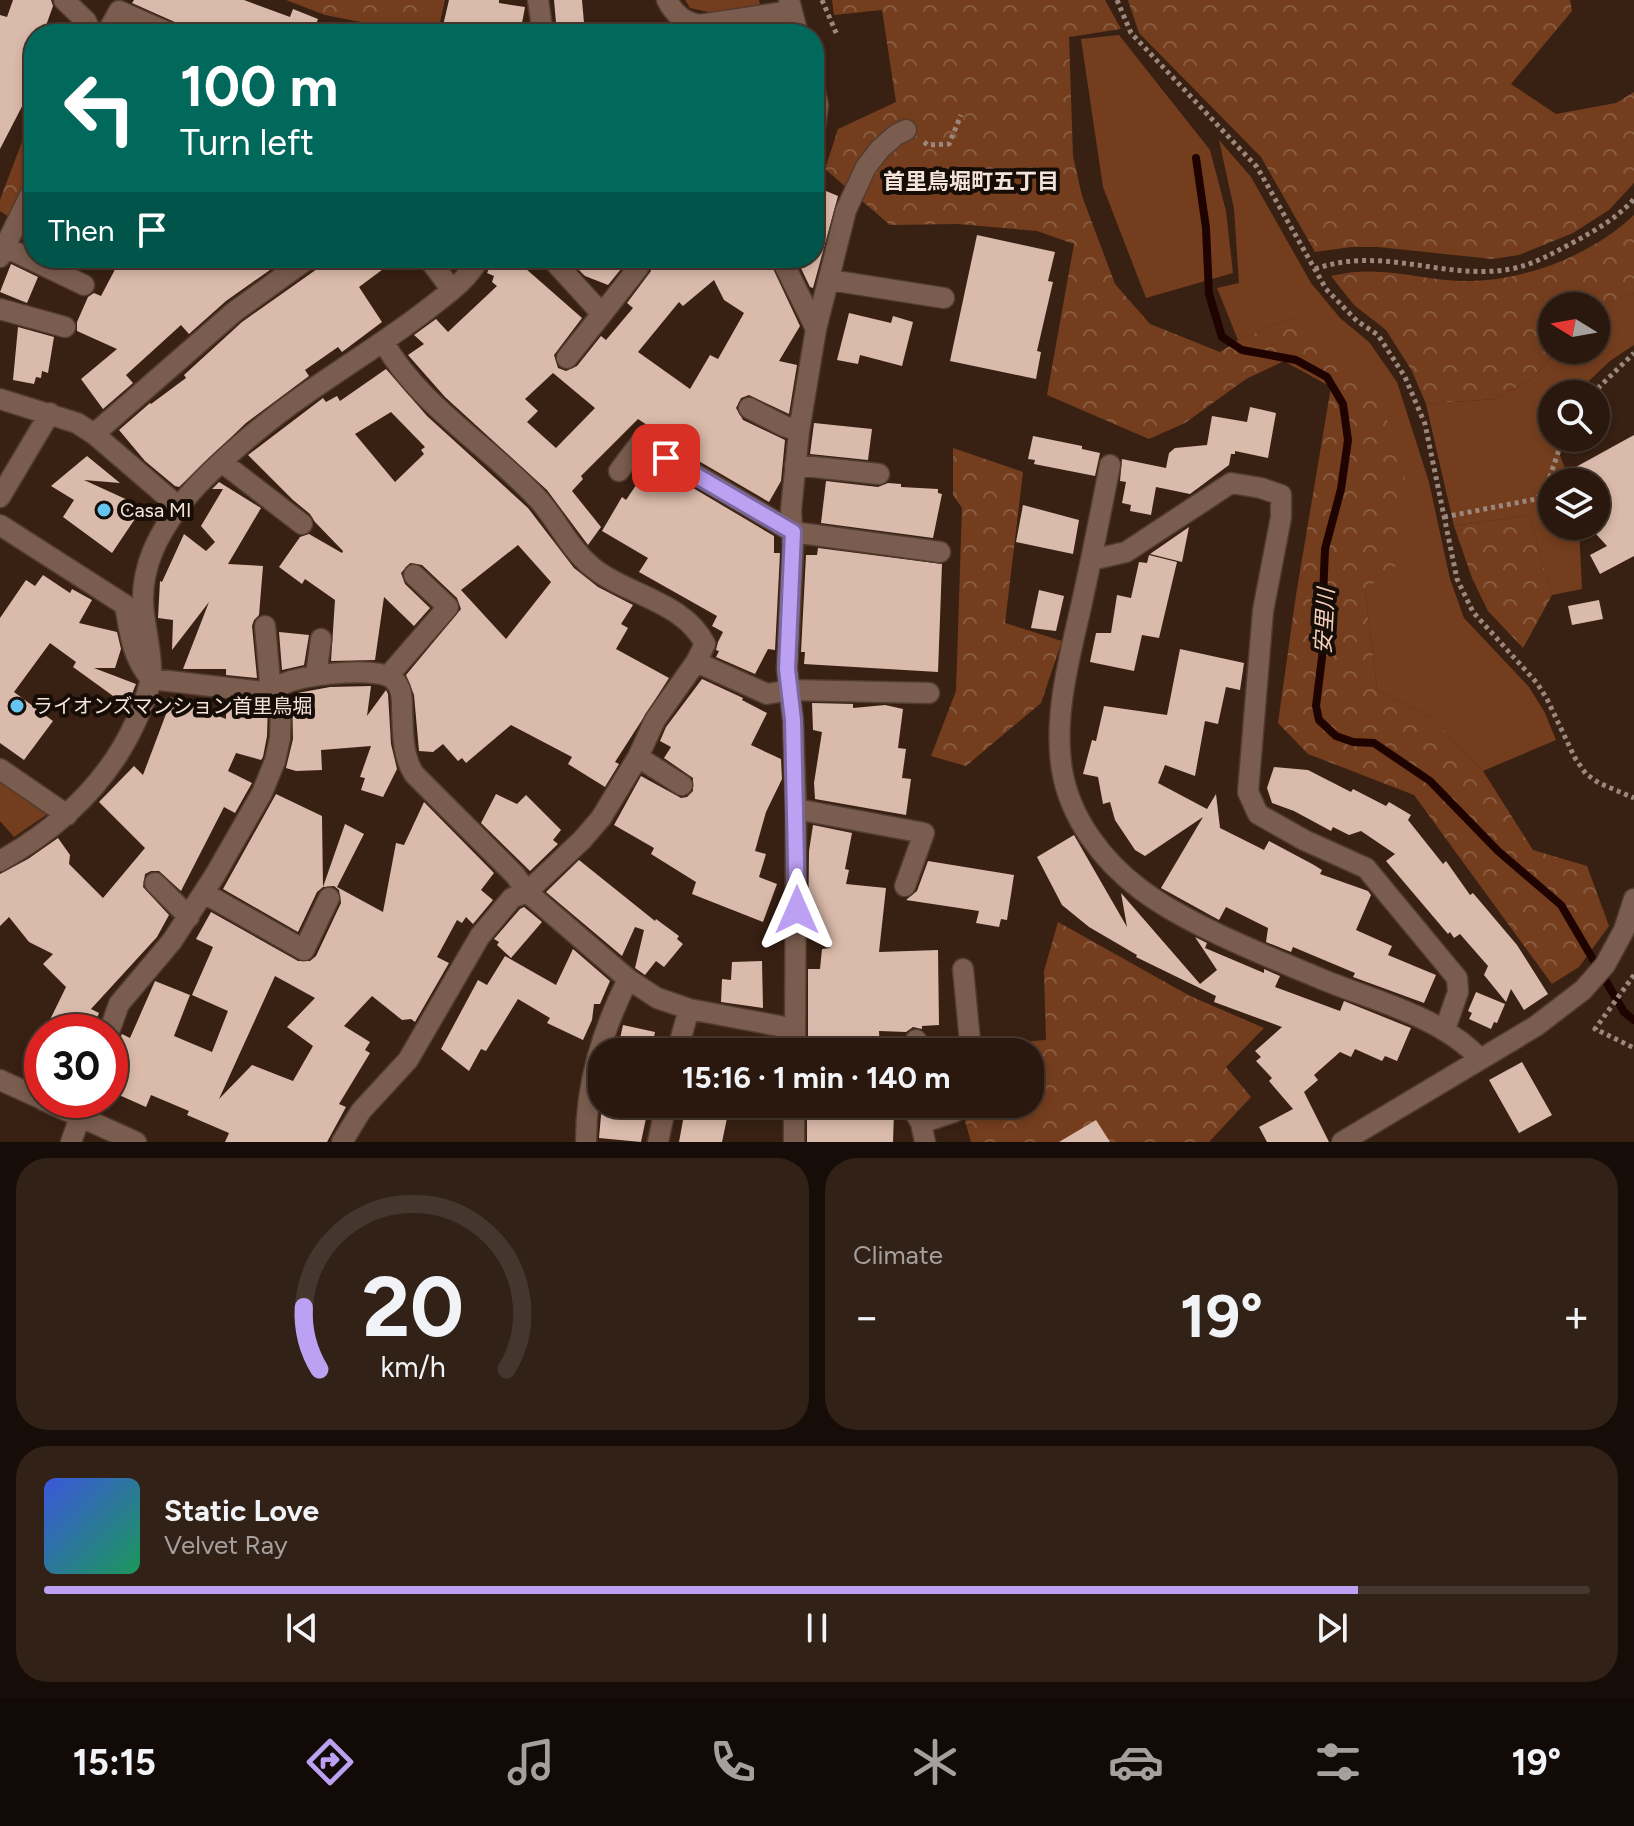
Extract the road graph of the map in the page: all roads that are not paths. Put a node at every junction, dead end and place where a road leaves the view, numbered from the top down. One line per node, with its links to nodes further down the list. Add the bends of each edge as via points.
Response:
1 (64, 0): 6 (street)
2 (538, 0): 9 (street)
3 (667, 0): 10 (street, via 676,14)
4 (121, 5): 7 (street); 8 (street)
5 (790, 6): 11 (street)
6 (87, 24)
7 (112, 24)
8 (154, 24)
9 (542, 24)
10 (696, 24)
11 (704, 24)
12 (906, 130): 23 (street, via 880,149 855,187)
13 (24, 207): 14 (street)
14 (2, 252): 15 (street)
15 (24, 261)
16 (42, 268): 24 (street)
17 (295, 268): 37 (street, via 234,312)
18 (436, 268): 25 (street)
19 (473, 268): 25 (street)
20 (560, 268): 28 (street)
21 (638, 268): 28 (street)
22 (786, 268): 30 (street)
23 (830, 280): 26 (street); 30 (street)
24 (84, 285)
25 (452, 290): 31 (street)
26 (944, 298)
27 (0, 309): 29 (street)
28 (602, 314): 32 (street)
29 (65, 327)
30 (816, 329): 36 (street)
31 (384, 343): 38 (street, via 280,412); 53 (street, via 417,387 538,500 590,566 666,607 698,631 705,644)
32 (567, 358)
33 (0, 399): 35 (street)
34 (749, 408): 36 (street)
35 (50, 413): 37 (street); 43 (street)
36 (799, 431): 39 (street)
37 (94, 434): 44 (street)
38 (223, 463): 44 (street); 45 (street)
39 (795, 465): 42 (street); 47 (street)
40 (1110, 465): 49 (street)
41 (619, 471): 47 (street, via 641,442)
42 (879, 474)
43 (0, 497)
44 (179, 507): 56 (street, via 152,550 144,575)
45 (302, 524)
46 (0, 525): 56 (street, via 125,605 134,654)
47 (793, 532): 48 (street); 58 (street)
48 (940, 552)
49 (1091, 560): 78 (street, via 1061,709 1060,742 1062,772 1091,841 1140,889 1174,910); 78 (street, via 1126,552 1231,483 1281,495 1263,611 1248,792 1258,814 1366,868 1457,978 1458,992)
50 (414, 575): 55 (street, via 448,607)
51 (265, 626): 57 (street, via 270,682)
52 (321, 639): 54 (street)
53 (696, 662): 58 (street, via 756,691); 60 (street, via 655,720)
54 (316, 675): 55 (street); 57 (street)
55 (388, 676): 68 (street, via 402,692 408,765)
56 (151, 679): 57 (street); 64 (street, via 117,758)
57 (277, 690): 69 (street, via 281,719 275,761)
58 (790, 690): 59 (street); 63 (street)
59 (929, 693)
60 (638, 757): 62 (street); 68 (street, via 601,818)
61 (0, 769): 64 (street)
62 (682, 785)
63 (796, 809): 67 (street, via 924,833); 77 (street)
64 (67, 815): 65 (street)
65 (0, 861)
66 (155, 883): 72 (street)
67 (905, 886)
68 (527, 892): 74 (street); 93 (street, via 512,898 480,936 408,1060 361,1111)
69 (204, 893): 70 (street, via 311,954); 72 (street)
70 (329, 898)
71 (1634, 899): 82 (street, via 1605,965 1583,990)
72 (189, 917): 76 (street)
73 (963, 969): 81 (street)
74 (628, 979): 75 (street, via 657,998); 94 (street, via 606,1024 596,1061 586,1106)
75 (689, 1009): 77 (street); 79 (street)
76 (115, 1014)
77 (795, 1029): 80 (street)
78 (1445, 1029): 82 (street)
79 (681, 1038)
80 (795, 1038)
81 (970, 1038)
82 (1480, 1059): 97 (street)
83 (0, 1080): 84 (street)
84 (24, 1091)
85 (79, 1118): 91 (street)
86 (99, 1118): 92 (street)
87 (663, 1118): 95 (street)
88 (794, 1118): 96 (street)
89 (945, 1118): 90 (street)
90 (923, 1132)
91 (71, 1142)
92 (136, 1142)
93 (342, 1142)
94 (586, 1142)
95 (658, 1142)
96 (794, 1142)
97 (1342, 1142)

